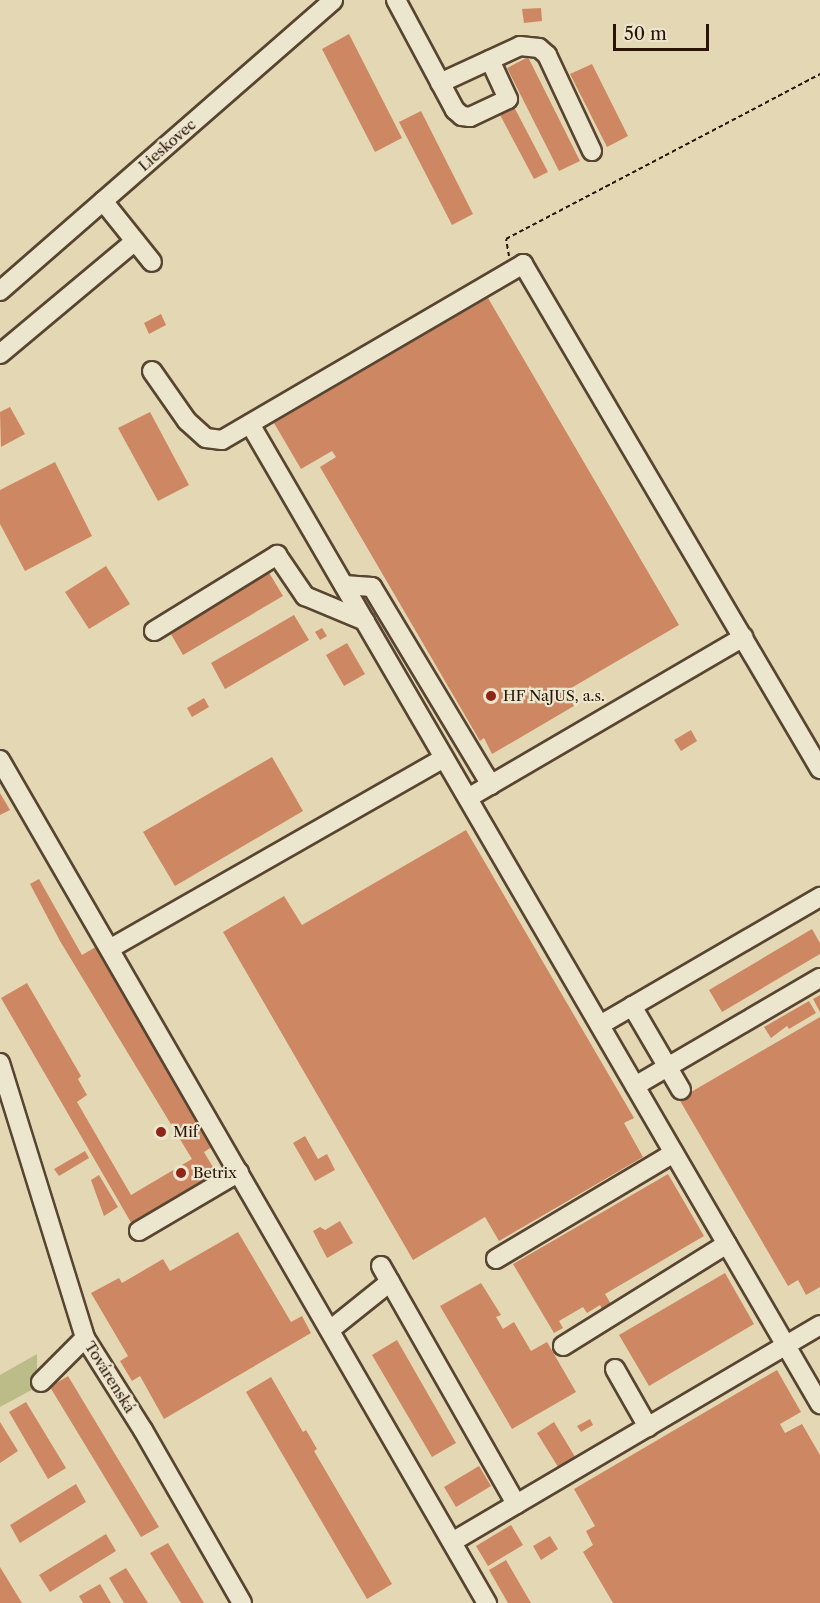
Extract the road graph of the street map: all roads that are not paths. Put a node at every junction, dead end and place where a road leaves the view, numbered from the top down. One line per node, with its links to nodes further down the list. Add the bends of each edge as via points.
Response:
1 (333, 0): 6 (lane, Lieskovec)
2 (396, 0): 4 (lane)
3 (490, 60): 4 (lane); 4 (lane, via 508,99 470,117 455,110); 5 (lane, via 520,46 538,48 547,55)
4 (440, 83)
5 (592, 151)
6 (103, 201): 7 (lane); 9 (lane, Lieskovec)
7 (135, 242): 8 (lane); 10 (lane)
8 (152, 262)
9 (0, 291)
10 (0, 354)
11 (152, 371): 12 (lane, via 187,421 206,438 222,440)
12 (250, 424): 13 (lane); 16 (lane, via 523,264)
13 (344, 585): 14 (lane); 20 (lane, via 372,587)
14 (364, 621): 15 (lane, via 305,596 277,555); 17 (lane)
15 (154, 631)
16 (743, 637): 19 (lane); 20 (lane)
17 (444, 758): 21 (lane); 23 (lane)
18 (0, 760): 23 (lane)
19 (820, 769)
20 (490, 785): 21 (lane)
21 (468, 798): 26 (lane)
22 (820, 897): 25 (lane)
23 (111, 948): 32 (lane)
24 (820, 978): 28 (lane)
25 (632, 1006): 26 (lane); 28 (lane)
26 (600, 1025): 29 (lane)
27 (0, 1063): 40 (lane, Továrenská)
28 (667, 1067): 29 (lane); 30 (lane)
29 (635, 1086): 31 (lane)
30 (681, 1090)
31 (674, 1154): 34 (lane); 35 (lane)
32 (239, 1172): 33 (lane); 39 (lane)
33 (139, 1231)
34 (727, 1244): 41 (lane); 42 (lane)
35 (496, 1259)
36 (381, 1266): 37 (lane)
37 (390, 1282): 39 (lane); 47 (lane)
38 (820, 1325): 41 (lane)
39 (330, 1330): 48 (lane)
40 (85, 1338): 44 (lane); 49 (lane, Továrenská, via 143,1430)
41 (786, 1345): 45 (lane); 46 (lane)
42 (563, 1346)
43 (615, 1369): 46 (lane)
44 (41, 1382)
45 (820, 1404)
46 (648, 1426): 47 (lane)
47 (516, 1504): 48 (lane)
48 (452, 1542): 50 (lane)
49 (240, 1602)
50 (487, 1603)

